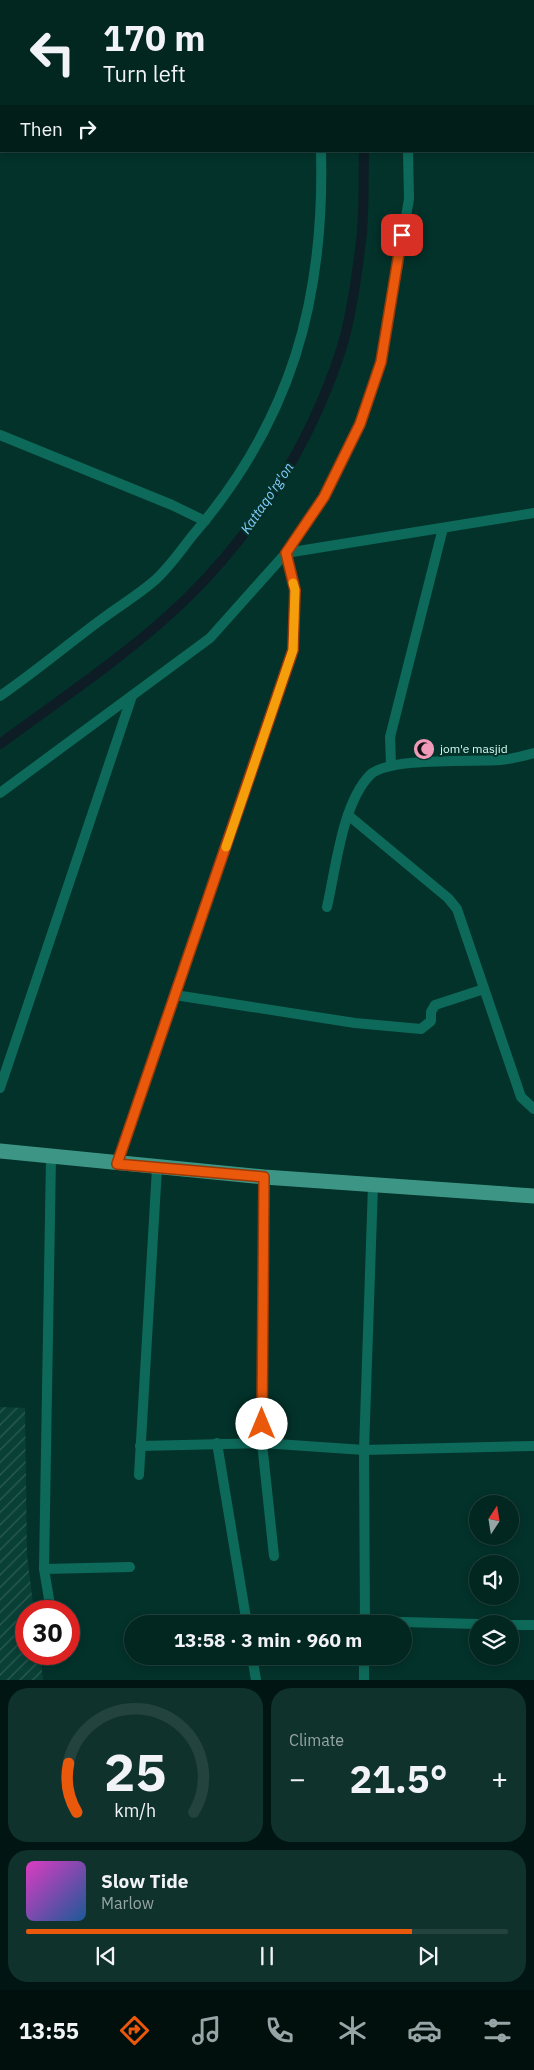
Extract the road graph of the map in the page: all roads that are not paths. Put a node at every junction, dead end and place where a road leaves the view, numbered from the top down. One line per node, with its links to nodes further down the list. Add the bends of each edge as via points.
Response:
1 (321, 152): 5 (street, via 317,245 302,341 275,411 234,483)
2 (408, 152): 7 (street, via 409,199 381,362 360,424 324,497)
3 (0, 435): 5 (street)
4 (534, 513): 6 (street)
5 (205, 521): 8 (street, via 155,580)
6 (443, 528): 7 (street); 11 (street, via 390,737)
7 (286, 553): 9 (street, via 210,638); 16 (street, via 295,590 293,650)
8 (0, 696)
9 (132, 696): 12 (street); 17 (street)
10 (534, 753): 11 (street, via 502,760)
11 (391, 764): 13 (street, via 371,773 361,786)
12 (0, 793)
13 (348, 815): 14 (street); 15 (street, via 448,898 456,909)
14 (327, 907)
15 (484, 989): 16 (street, via 435,1005 431,1021 421,1029 356,1023); 18 (street, via 521,1097)
16 (175, 994): 21 (street)
17 (0, 1088)
18 (534, 1109)
19 (0, 1152): 20 (main road)
20 (51, 1157): 21 (main road); 34 (street)
21 (117, 1164): 22 (main road)
22 (157, 1168): 23 (main road); 28 (street)
23 (264, 1177): 24 (main road); 26 (street)
24 (373, 1185): 25 (main road); 30 (street)
25 (534, 1196)
26 (262, 1442): 27 (street); 30 (street); 32 (street)
27 (217, 1443): 28 (street); 36 (street)
28 (140, 1446): 31 (street)
29 (534, 1446): 30 (street)
30 (364, 1450): 37 (street)
31 (139, 1476)
32 (274, 1556)
33 (130, 1567): 34 (street)
34 (44, 1569): 35 (street)
35 (49, 1600)
36 (246, 1615)
37 (365, 1615)
38 (412, 1623): 39 (street)
39 (469, 1624)
40 (519, 1625): 41 (street)
41 (534, 1625)
42 (254, 1665): 44 (street)
43 (364, 1665): 45 (street)
44 (256, 1680)
45 (364, 1680)

